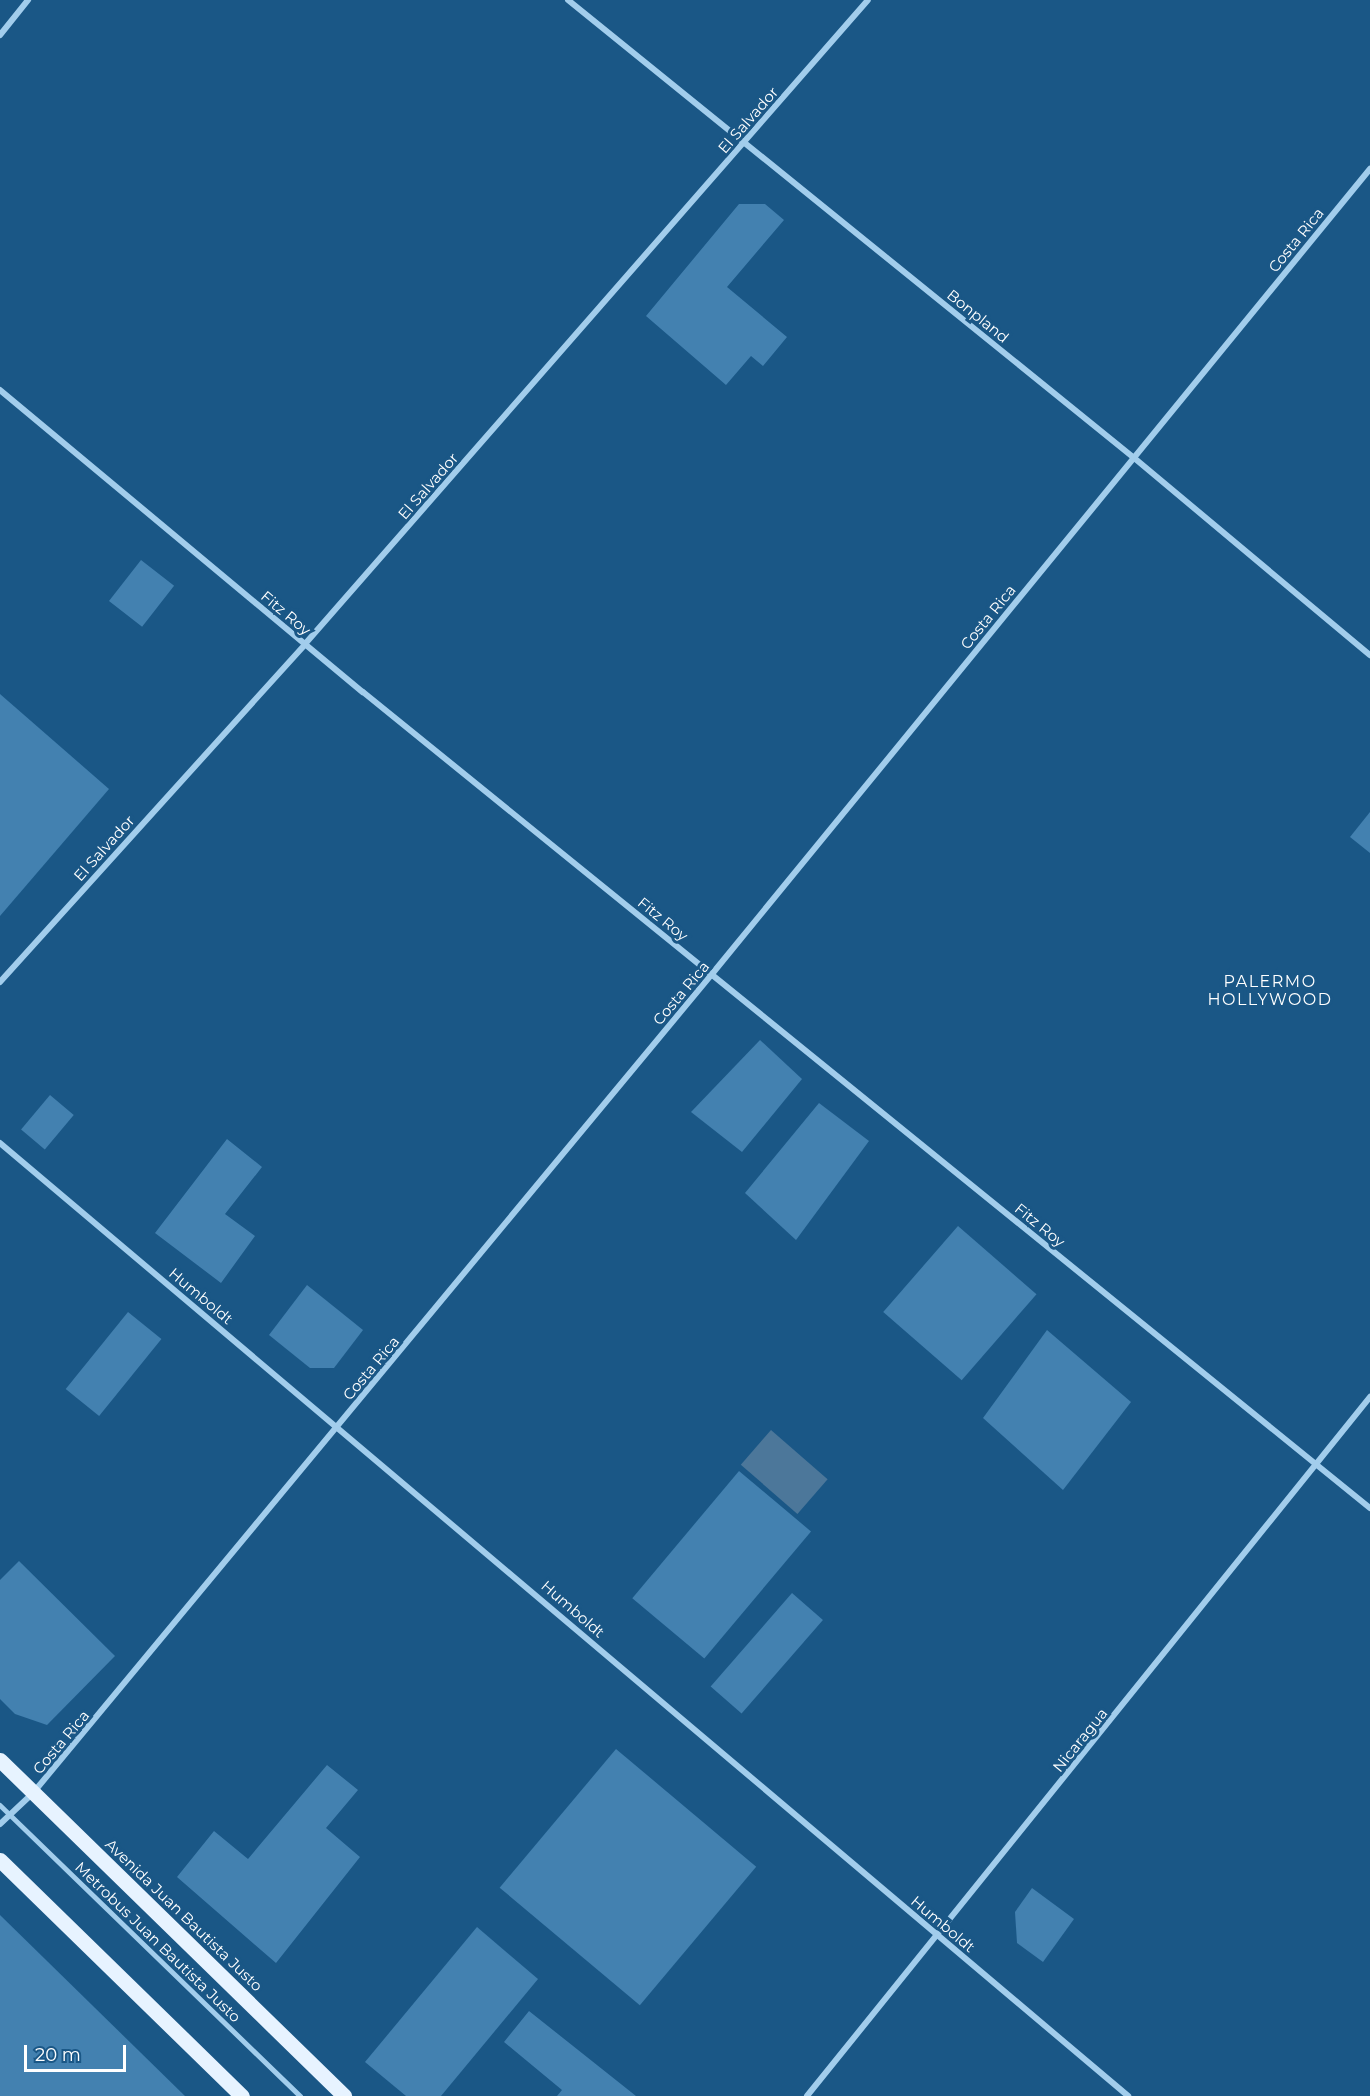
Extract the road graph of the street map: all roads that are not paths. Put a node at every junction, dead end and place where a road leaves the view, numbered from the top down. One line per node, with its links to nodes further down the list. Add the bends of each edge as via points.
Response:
1 (28, 0): 4 (street)
2 (568, 0): 5 (street, Bonpland)
3 (868, 0): 5 (street, El Salvador)
4 (0, 35)
5 (745, 143): 8 (street, Bonpland); 9 (street, El Salvador)
6 (1370, 169): 8 (street, Costa Rica)
7 (0, 390): 9 (street, Fitz Roy)
8 (1133, 457): 10 (street, Bonpland); 11 (street, Costa Rica)
9 (305, 644): 11 (street, Fitz Roy); 12 (street, El Salvador)
10 (1370, 655)
11 (712, 974): 15 (street, Costa Rica); 16 (street, Fitz Roy)
12 (0, 982)
13 (0, 1143): 15 (street, Humboldt)
14 (1370, 1397): 16 (street, Nicaragua)
15 (339, 1425): 19 (street, Costa Rica); 24 (street, Humboldt)
16 (1315, 1465): 17 (street, Fitz Roy); 24 (street, Nicaragua)
17 (1370, 1508)
18 (0, 1760): 19 (main road, Avenida Juan Bautista Justo)
19 (33, 1793): 21 (street, Costa Rica); 27 (main road, Avenida Juan Bautista Justo)
20 (0, 1805): 21 (lane, Metrobus Juan Bautista Justo)
21 (10, 1815): 22 (street, Costa Rica); 26 (lane, Metrobus Juan Bautista Justo)
22 (0, 1824)
23 (0, 1860): 25 (main road)
24 (939, 1935): 28 (street, Nicaragua); 29 (street, Humboldt)
25 (242, 2096)
26 (300, 2096)
27 (344, 2096)
28 (807, 2096)
29 (1128, 2096)

